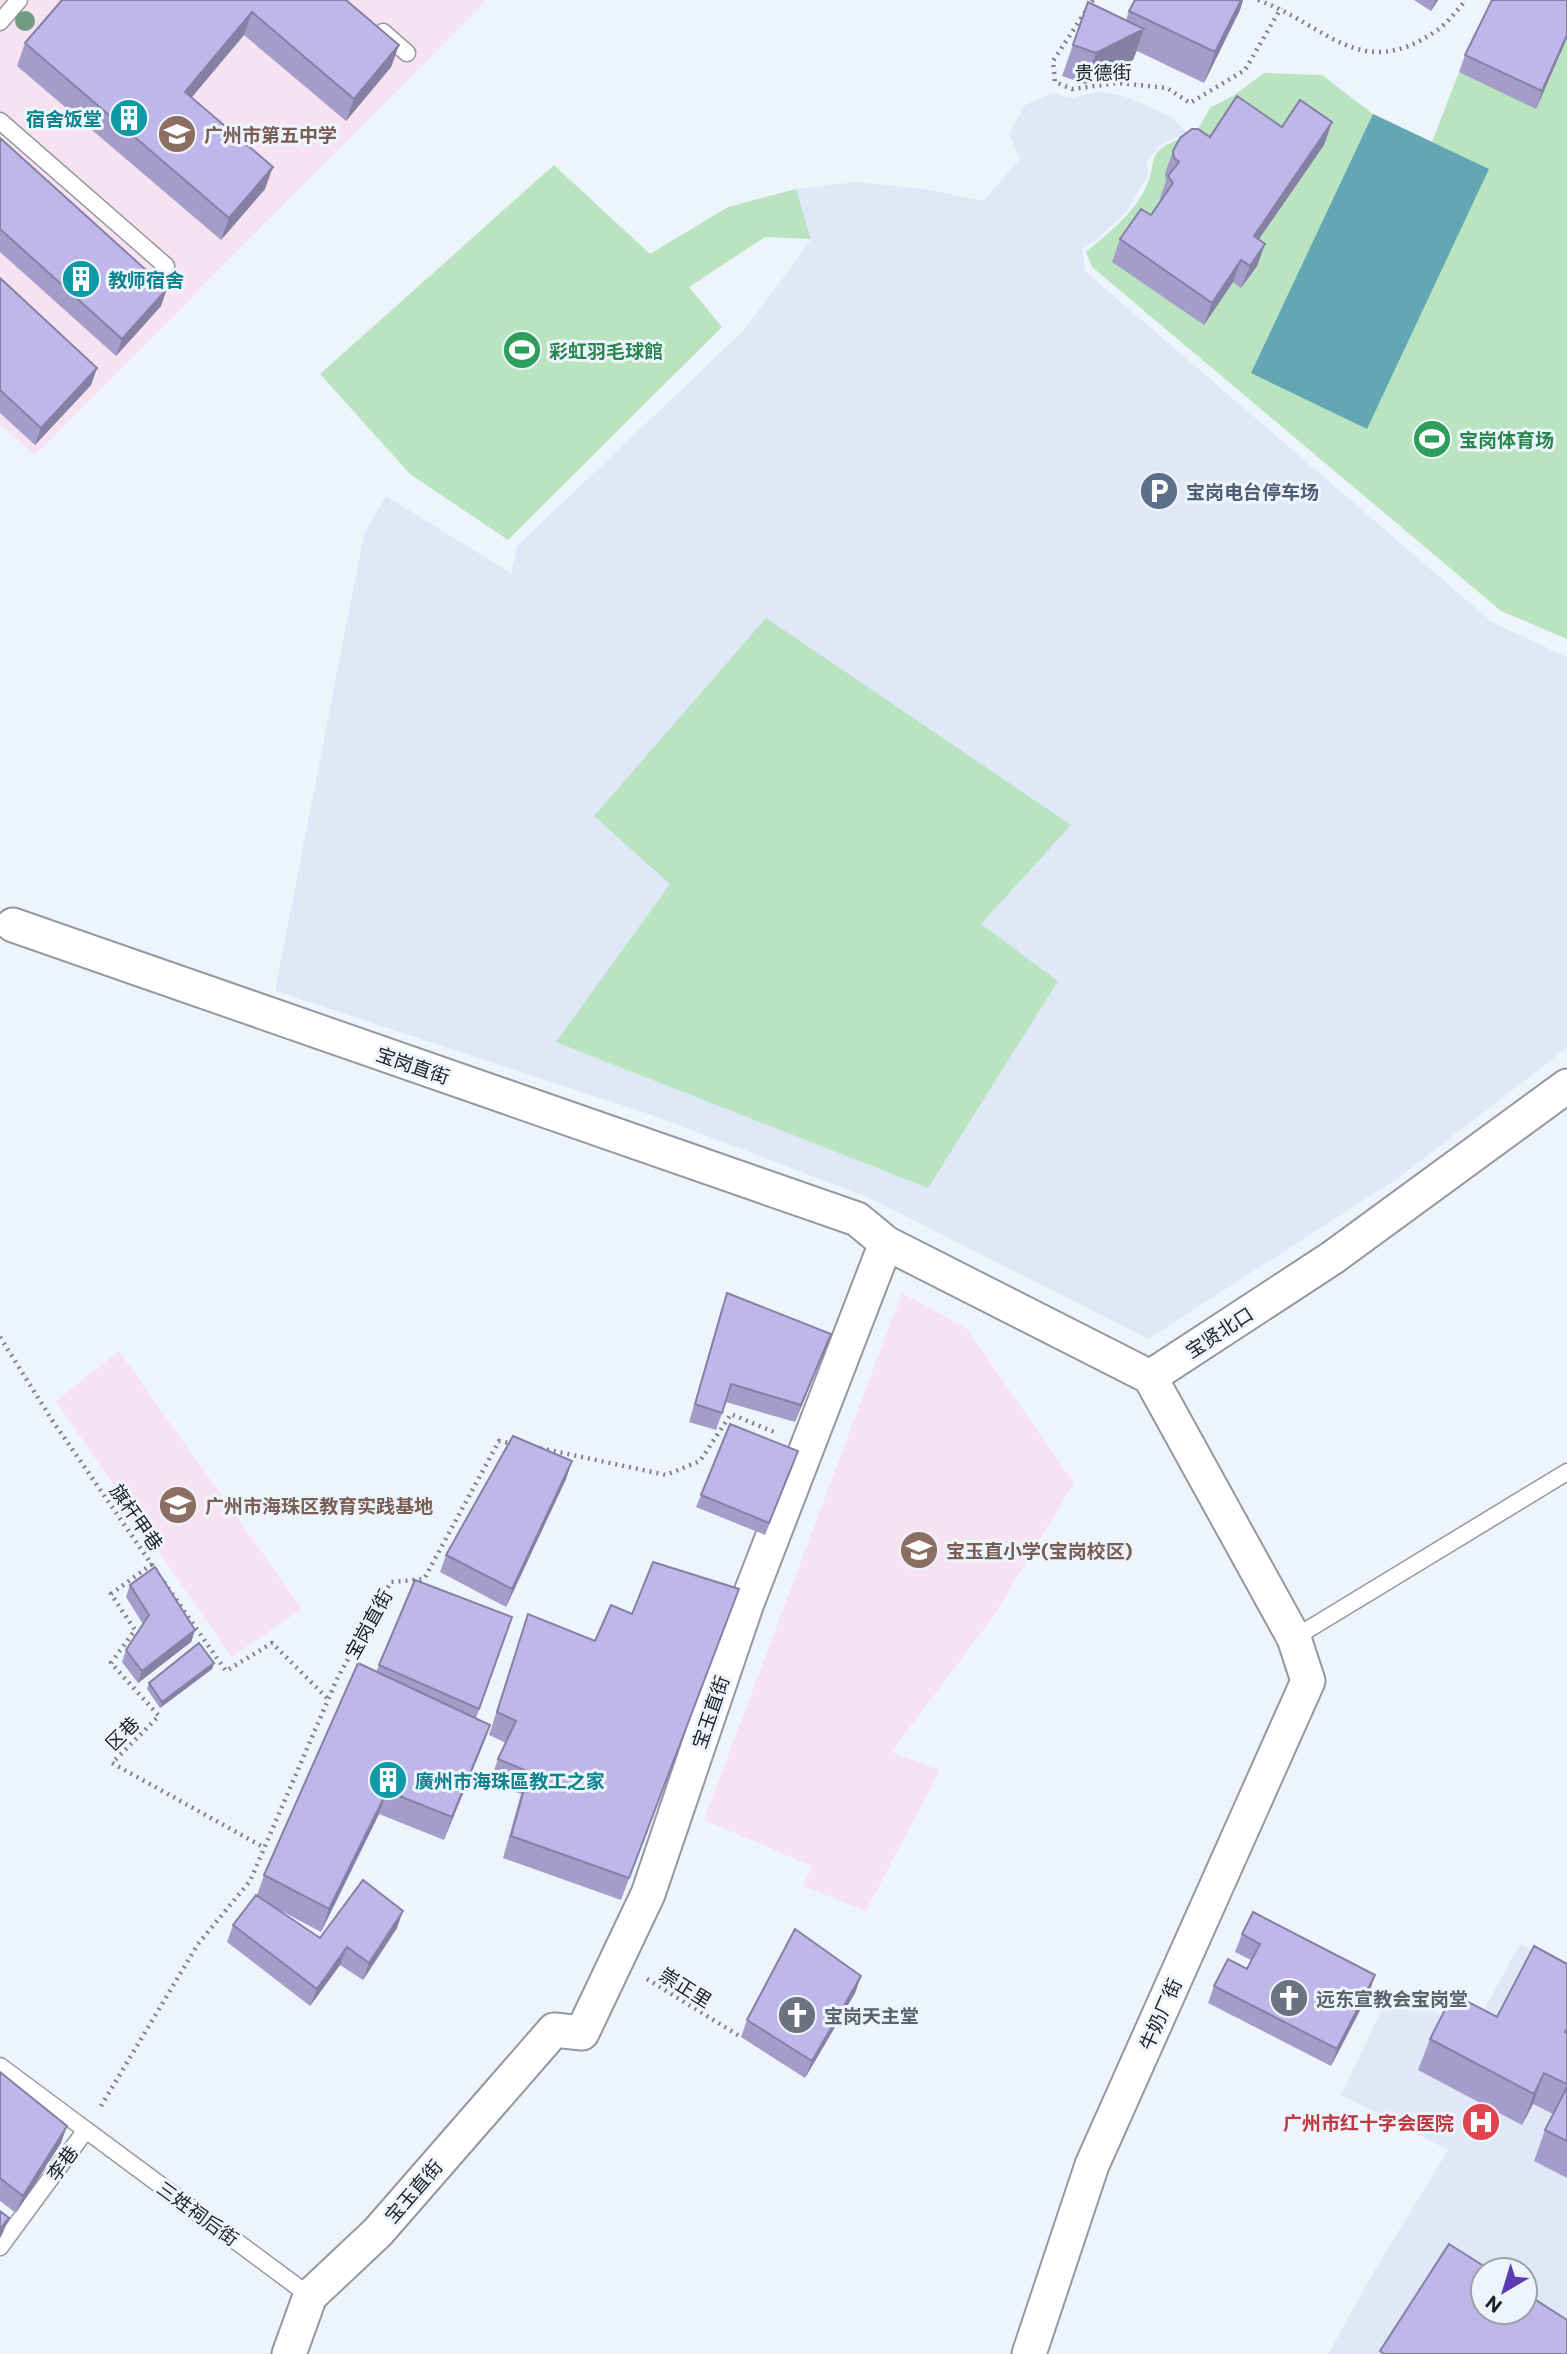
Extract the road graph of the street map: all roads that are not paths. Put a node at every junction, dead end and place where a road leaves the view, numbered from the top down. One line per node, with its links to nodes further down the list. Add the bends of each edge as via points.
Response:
1 (19, 0): 3 (lane)
2 (367, 18): 4 (lane)
3 (0, 22)
4 (407, 53)
5 (0, 121): 6 (lane)
6 (166, 266)
7 (13, 925): 9 (street, 宝岗直街, via 857,1219)
8 (1567, 1086): 10 (street, 宝贤北口, via 1332,1258)
9 (886, 1243): 10 (street); 16 (street, 宝玉直街, via 747,1603 648,1894 582,2033 554,2030 378,2232)
10 (1150, 1377): 12 (street)
11 (1567, 1472): 12 (lane)
12 (1294, 1638): 18 (street, 牛奶厂街, via 1308,1681 1092,2165)
13 (0, 2066): 14 (lane, 李巷)
14 (86, 2130): 15 (lane, 李巷); 16 (lane, 三姓祠后街)
15 (0, 2247)
16 (310, 2296): 17 (street, 宝玉直街)
17 (289, 2354)
18 (1029, 2354)

